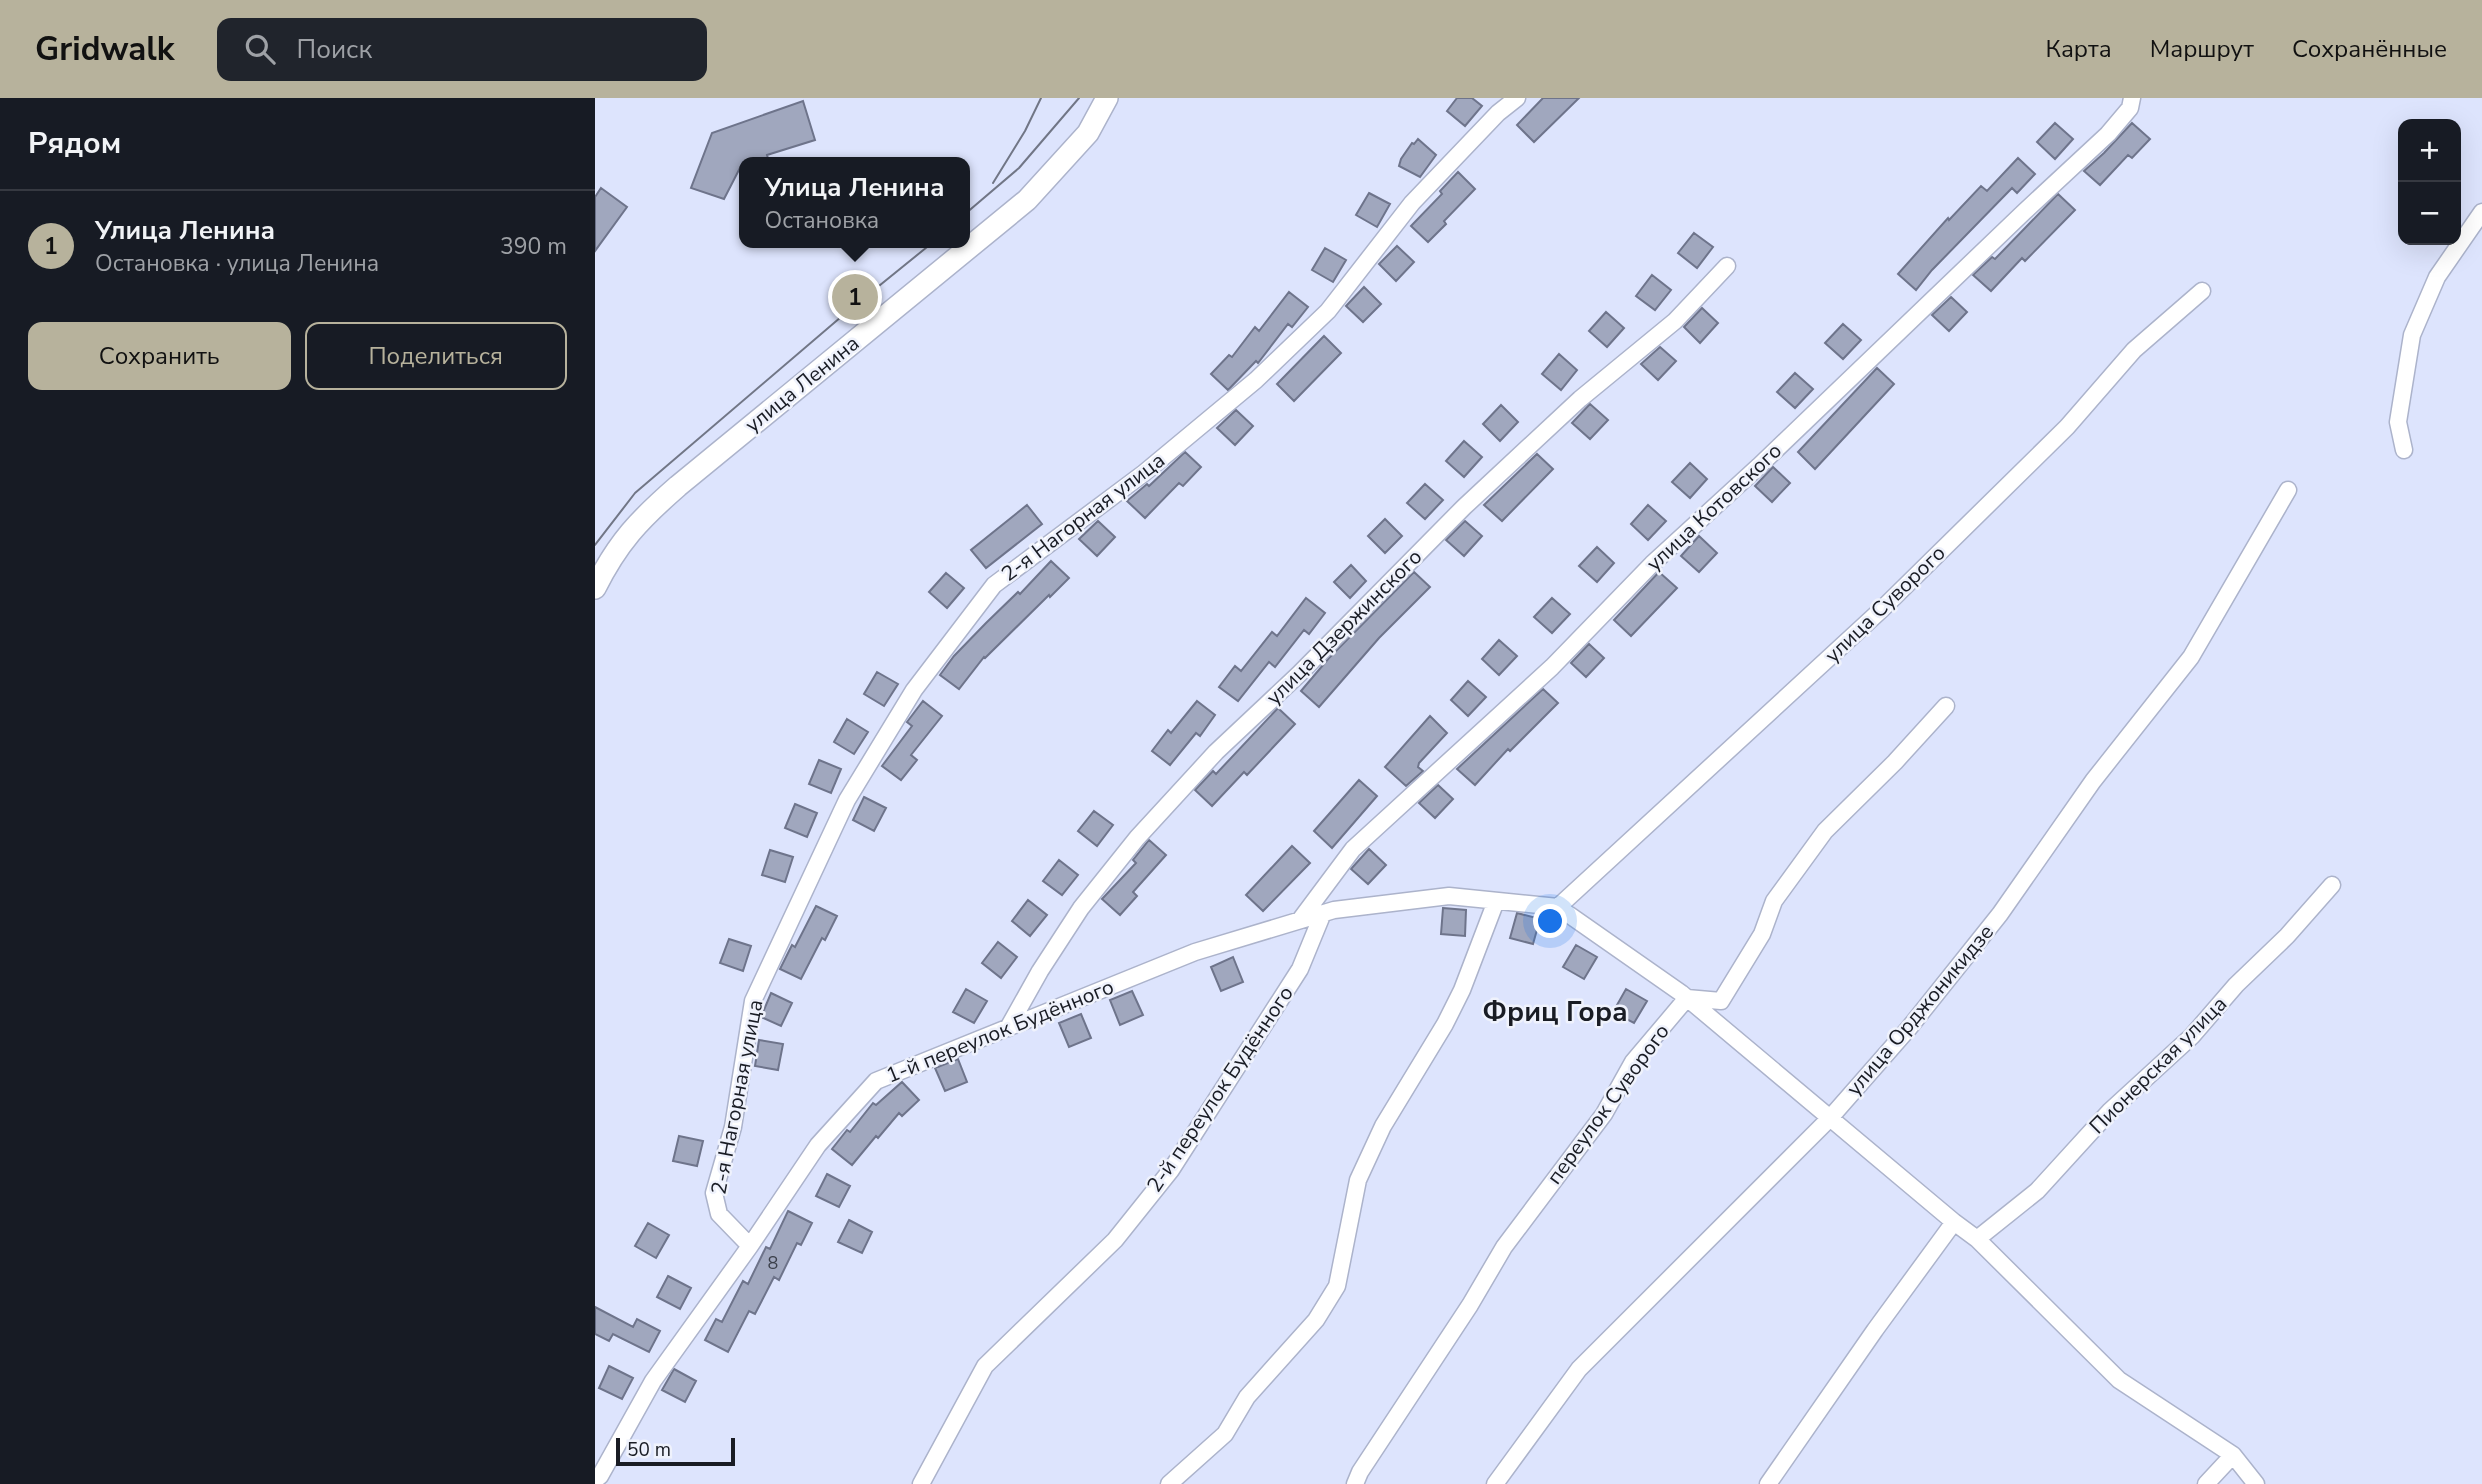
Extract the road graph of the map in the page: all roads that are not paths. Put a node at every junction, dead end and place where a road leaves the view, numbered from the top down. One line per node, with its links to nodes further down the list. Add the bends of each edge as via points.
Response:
1 (1107, 98): 5 (main road, улица Ленина, via 1088,133 1027,200)
2 (1517, 98): 23 (street, 2-я Нагорная улица, via 1412,203 1328,312 1256,380 1143,474 993,584 914,690 847,800 753,1001 733,1127 714,1193 719,1214)
3 (2132, 98): 17 (street, улица Котовского, via 2130,108 2108,134 1652,564 1552,667 1353,849)
4 (2482, 212): 9 (street, via 2437,277 2412,334 2398,422)
5 (970, 247)
6 (968, 248): 11 (main road, улица Ленина, via 642,518 612,555)
7 (1727, 267): 19 (street, улица Дзержинского, via 1675,321 1580,399 1464,507 1216,752 1081,908)
8 (2202, 291): 15 (street, улица Суворого, via 2134,350 2067,427 1882,609)
9 (2404, 450)
10 (2288, 489): 20 (street, улица Орджоникидзе, via 2191,657 2093,781 2000,914)
11 (595, 588)
12 (1945, 706): 18 (street, via 1825,831 1774,901 1762,934 1721,1001)
13 (2332, 885): 22 (street, Пионерская улица, via 2192,1037 2110,1111 2037,1191)
14 (1496, 901): 15 (street, 1-й переулок Будённого); 16 (street, 1-й переулок Будённого, via 1449,896); 27 (street, via 1462,990 1383,1126 1358,1180 1337,1286 1315,1320 1247,1397 1225,1434)
15 (1558, 907): 18 (street)
16 (1323, 913): 17 (street, 1-й переулок Будённого); 26 (street, 2-й переулок Будённого, via 1300,969 1171,1170 1115,1240 985,1367)
17 (1300, 920): 19 (street, 1-й переулок Будённого, via 1195,952)
18 (1687, 998): 20 (street); 28 (street, переулок Суворого, via 1633,1062 1604,1114 1504,1247)
19 (1008, 1028): 23 (street, 1-й переулок Будённого, via 876,1081 818,1145)
20 (1830, 1118): 21 (street); 29 (street, улица Орджоникидзе, via 1579,1369)
21 (1954, 1222): 22 (street); 30 (street)
22 (1977, 1239): 24 (street, via 2119,1380)
23 (751, 1246): 25 (street, 1-й переулок Будённого, via 653,1381)
24 (2233, 1455): 31 (street); 32 (street)
25 (595, 1480)
26 (921, 1484)
27 (1169, 1484)
28 (1355, 1484)
29 (1495, 1484)
30 (1768, 1484)
31 (2206, 1484)
32 (2256, 1484)

